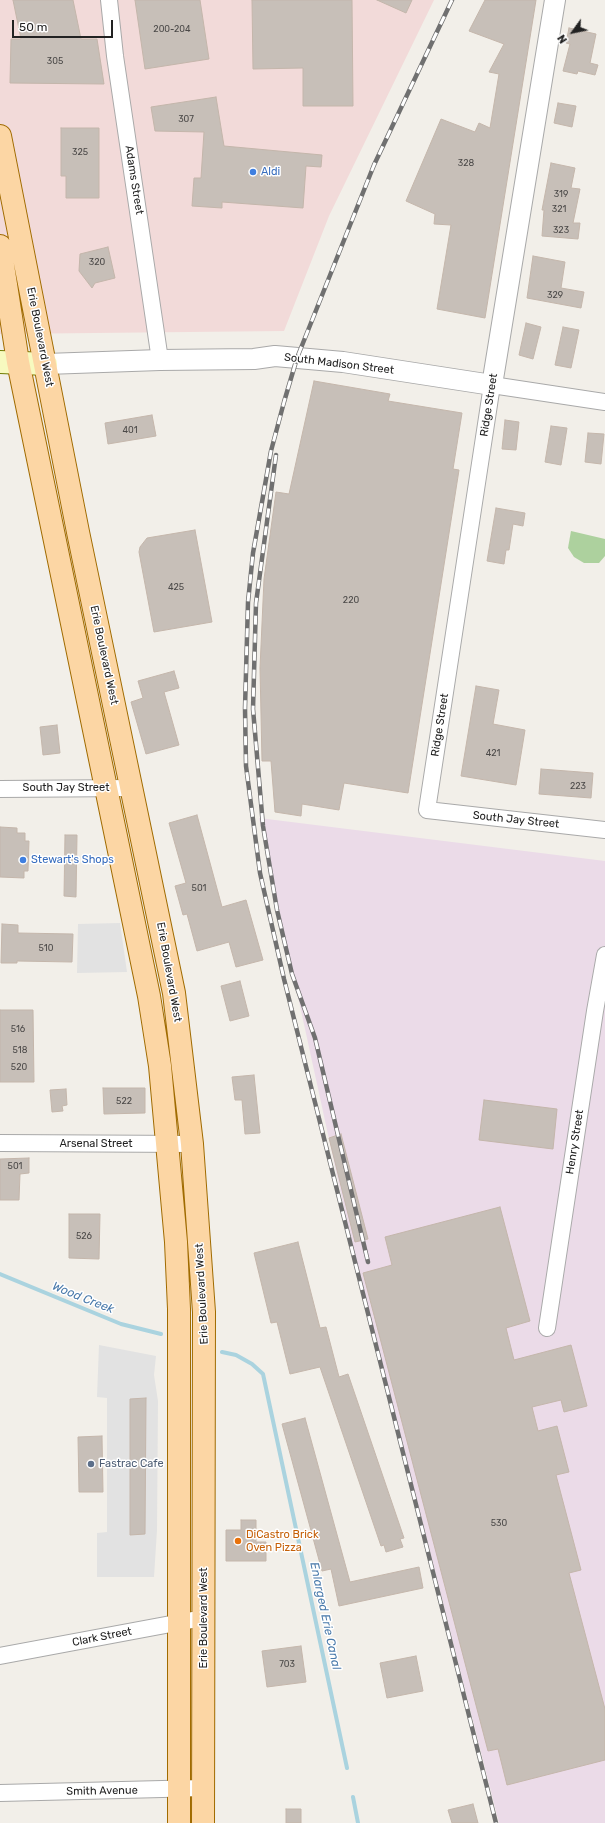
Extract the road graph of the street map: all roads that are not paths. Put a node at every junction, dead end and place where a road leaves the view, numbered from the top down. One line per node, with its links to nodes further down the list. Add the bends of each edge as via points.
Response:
1 (109, 0): 5 (street, Adams Street)
2 (555, 0): 8 (street, Ridge Street)
3 (0, 136): 7 (main road, Erie Boulevard West)
4 (0, 246): 6 (main road)
5 (160, 360): 7 (street, South Madison Street); 8 (street, South Madison Street, via 254,359 275,356 343,362)
6 (9, 362): 7 (main road, South Madison Street); 12 (main road)
7 (46, 364): 10 (main road, Erie Boulevard West, via 78,532)
8 (492, 386): 9 (street, South Madison Street); 13 (street, Ridge Street)
9 (605, 402)
10 (132, 788): 12 (street, South Jay Street); 18 (main road, Erie Boulevard West, via 174,993)
11 (0, 789): 12 (street, South Jay Street)
12 (106, 789): 17 (main road, via 149,996)
13 (426, 810): 14 (street, South Jay Street)
14 (605, 830)
15 (605, 955): 19 (street, Henry Street)
16 (0, 1144): 17 (street, Arsenal Street)
17 (168, 1144): 18 (street, Arsenal Street); 21 (main road, via 179,1309)
18 (192, 1144): 20 (main road, Erie Boulevard West, via 204,1312)
19 (547, 1328)
20 (204, 1618): 21 (street, Clark Street); 23 (main road, Erie Boulevard West)
21 (179, 1622): 22 (street, Clark Street); 24 (main road)
22 (0, 1656)
23 (203, 1788): 24 (street, Smith Avenue); 27 (main road, Erie Boulevard West)
24 (179, 1789): 25 (street, Smith Avenue); 26 (main road)
25 (0, 1793)
26 (179, 1823)
27 (203, 1823)

